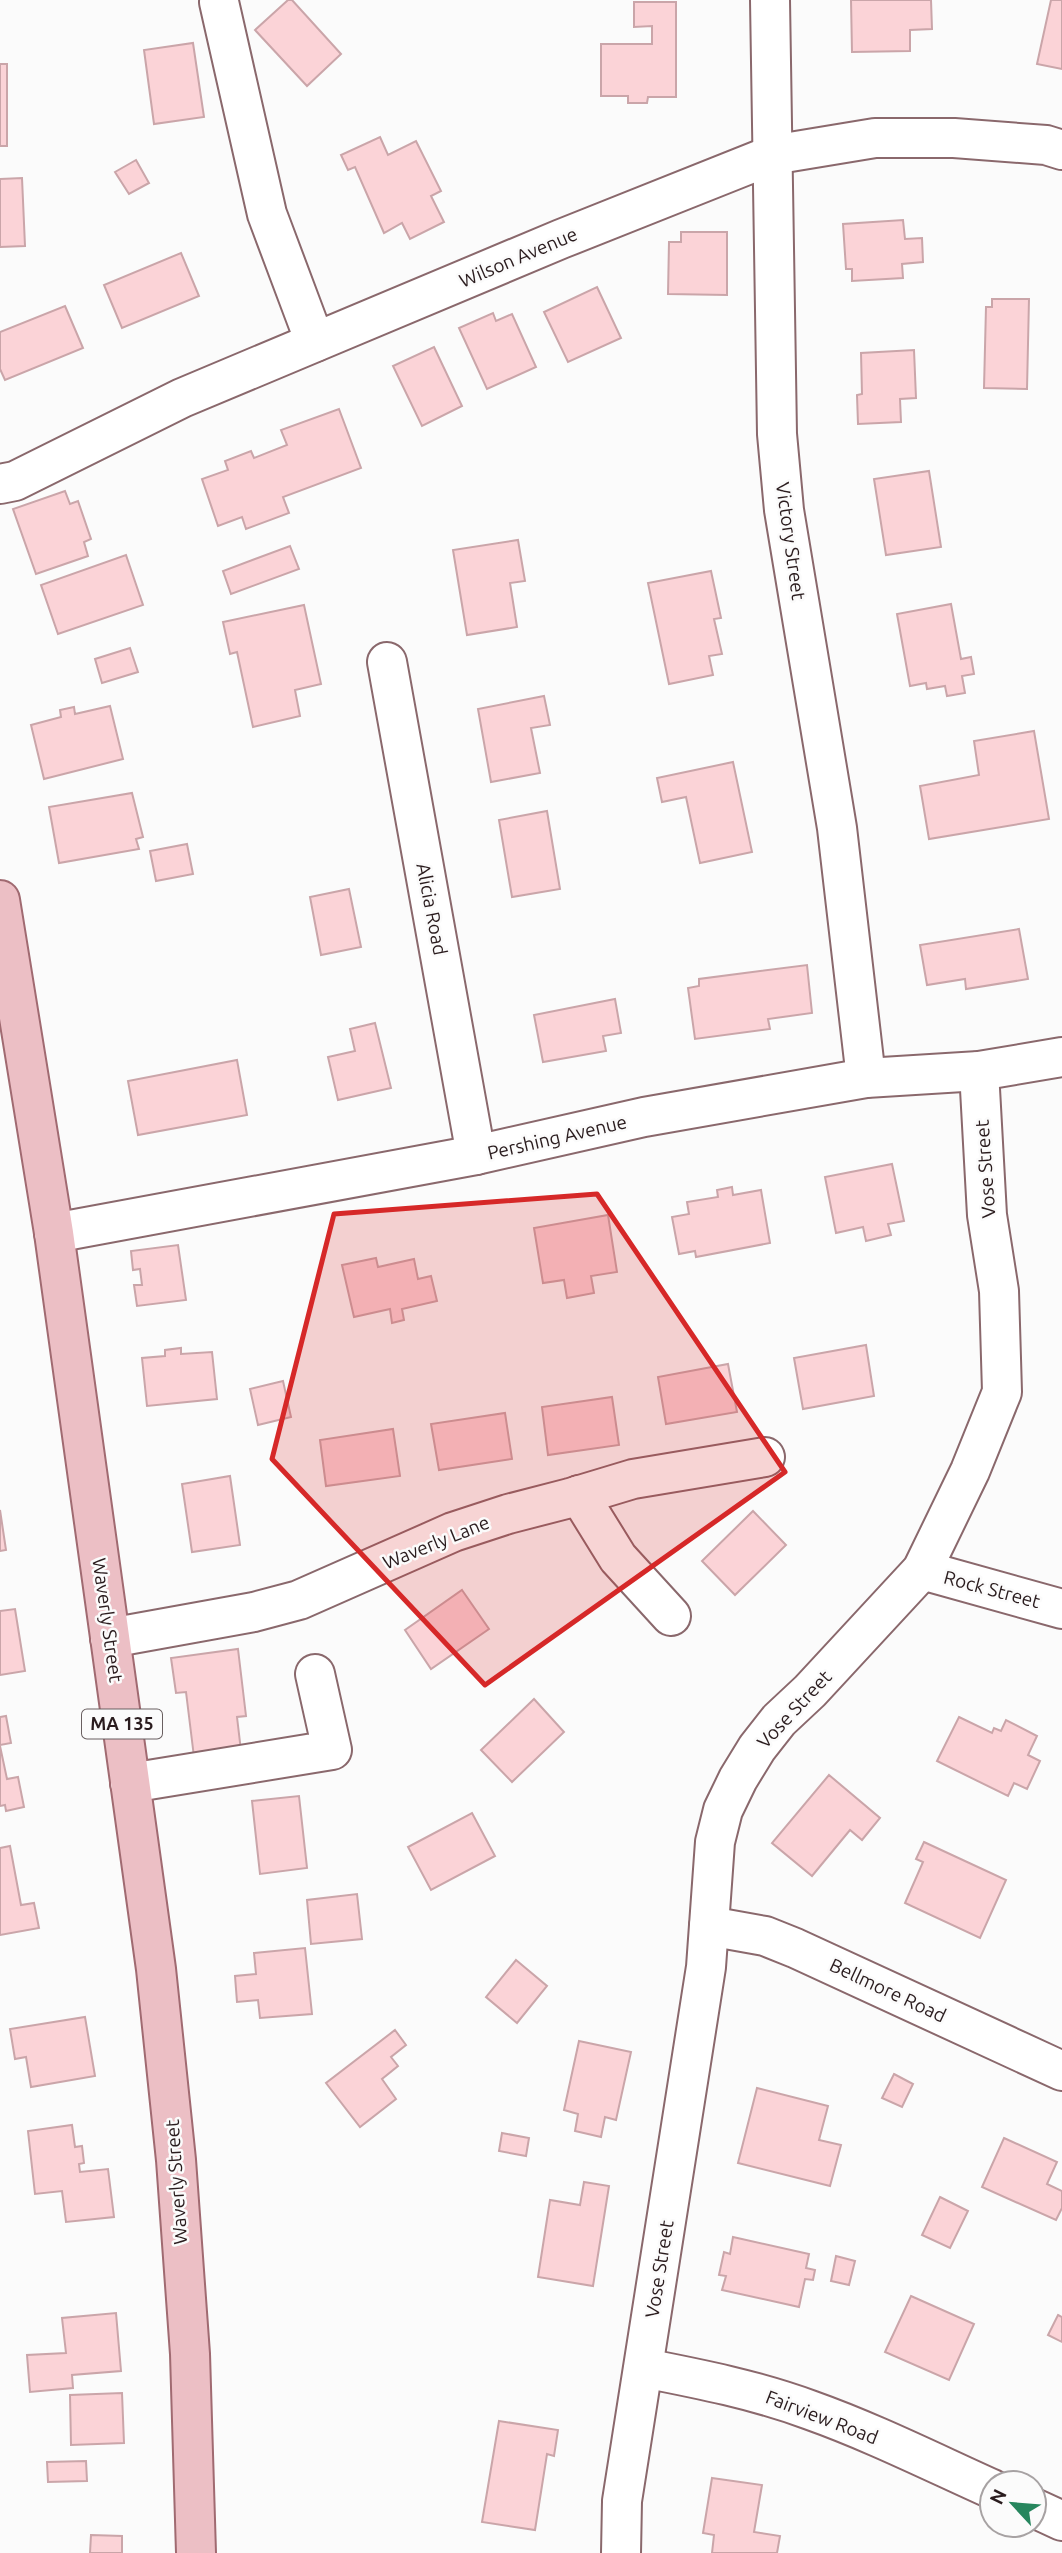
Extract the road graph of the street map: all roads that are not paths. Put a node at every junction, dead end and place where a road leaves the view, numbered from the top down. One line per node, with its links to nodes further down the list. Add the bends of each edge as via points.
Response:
1 (770, 0): 4 (street, Victory Street)
2 (219, 2): 5 (street, via 267,214)
3 (1062, 150): 4 (street, Wilson Avenue, via 954,138 874,138)
4 (772, 155): 5 (street, Wilson Avenue); 11 (street, Victory Street, via 777,434 785,510 837,828)
5 (314, 342): 6 (street, Wilson Avenue)
6 (0, 484)
7 (387, 662): 12 (street, Alicia Road)
8 (0, 900): 13 (main road, Waverly Street / MA 135)
9 (1062, 1057): 10 (street, Pershing Avenue)
10 (979, 1071): 11 (street, Pershing Avenue); 16 (street, Vose Street, via 1003,1392)
11 (866, 1078): 12 (street, Pershing Avenue, via 644,1117)
12 (476, 1156): 13 (street, Pershing Avenue)
13 (54, 1233): 19 (main road, Waverly Street / MA 135)
14 (765, 1457): 15 (street, Waverly Lane, via 633,1479)
15 (579, 1495): 18 (street, via 618,1558); 19 (street, Waverly Lane, via 453,1532 299,1600)
16 (922, 1570): 17 (street, Rock Street); 22 (street, Vose Street, via 779,1720 738,1779 715,1842)
17 (1062, 1609)
18 (671, 1616)
19 (110, 1638): 21 (main road, Waverly Street / MA 135)
20 (316, 1674): 21 (street, via 332,1750)
21 (130, 1783): 26 (main road, Waverly Street / MA 135, via 176,2160 190,2354)
22 (709, 1926): 23 (street, Bellmore Road, via 765,1936 795,1948); 24 (street, Vose Street)
23 (1062, 2071)
24 (644, 2368): 25 (street, Fairview Road, via 712,2381 810,2410); 27 (street, Vose Street, via 622,2501)
25 (978, 2483)
26 (196, 2553)
27 (621, 2553)

